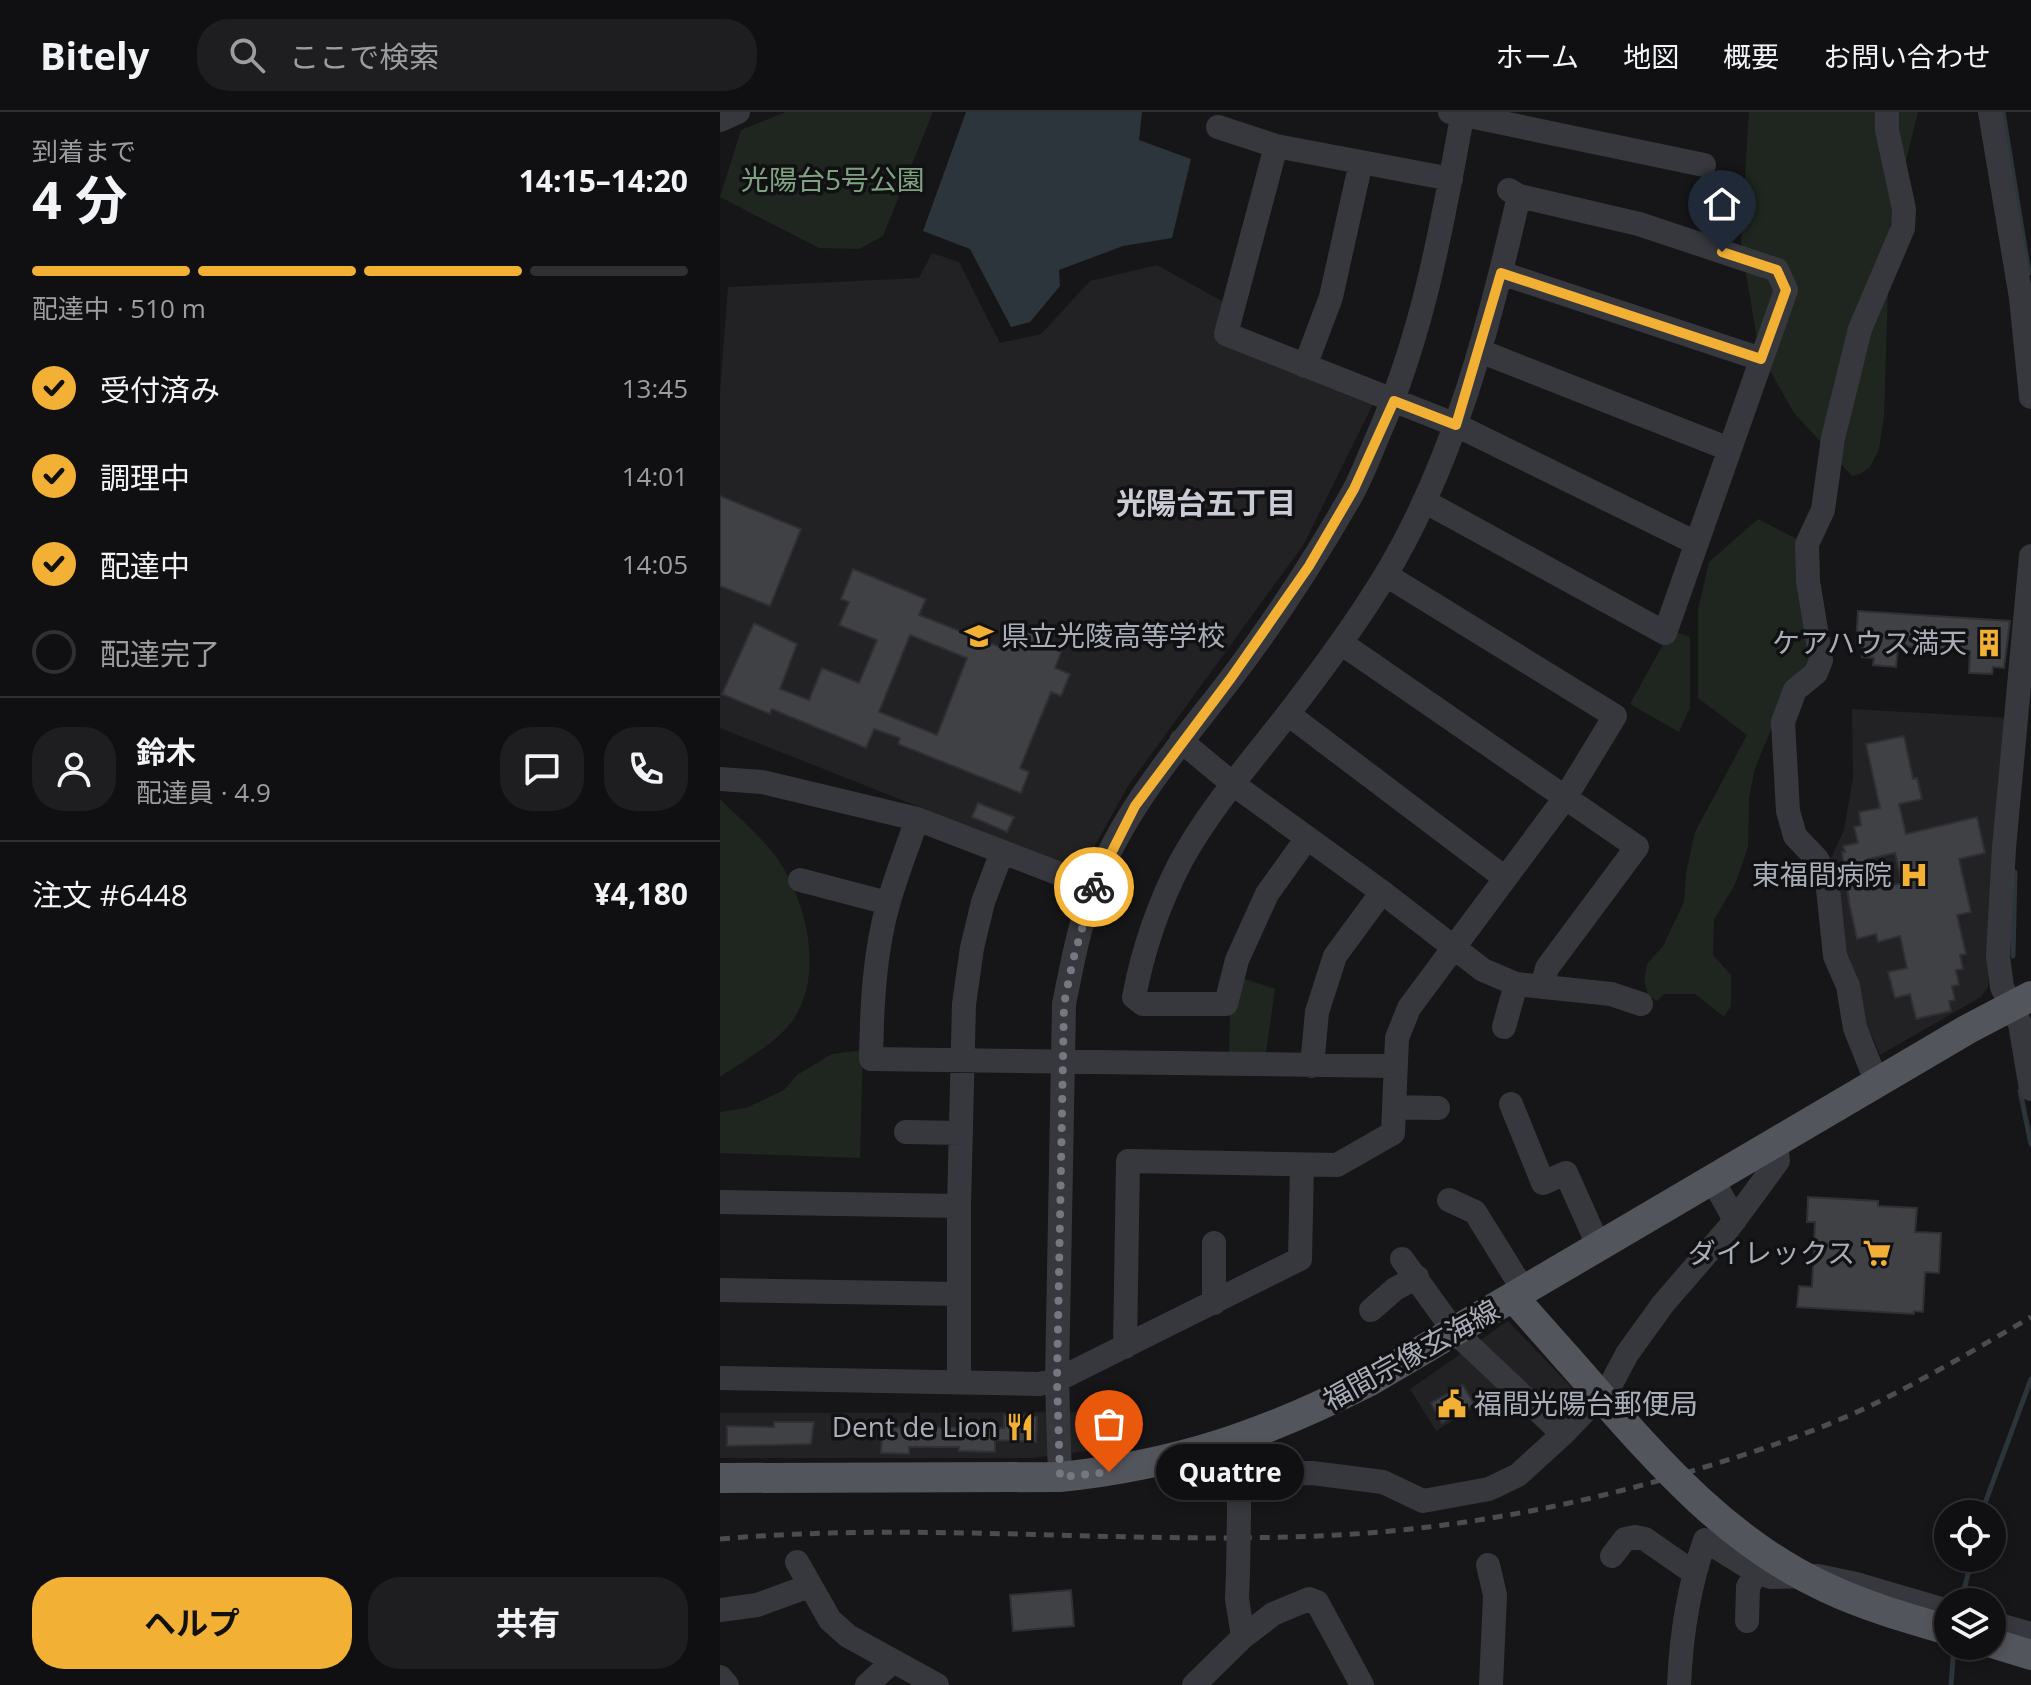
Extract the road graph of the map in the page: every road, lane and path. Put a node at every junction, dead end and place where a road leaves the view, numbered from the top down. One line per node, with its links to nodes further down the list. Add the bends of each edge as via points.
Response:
1 (738, 112): 5 (street)
2 (1887, 112): 47 (street, via 1903,228 1860,329 1833,438 1823,510 1807,544 1821,660 1816,673 1795,690 1783,722 1788,811 1795,836 1827,879 1835,956)
3 (1990, 112): 15 (street, via 2021,298)
4 (1458, 113): 9 (street); 10 (street)
5 (720, 120)
6 (1218, 127): 7 (street)
7 (1276, 146): 8 (street); 14 (street, via 1226,334)
8 (1361, 162): 10 (street); 14 (street, via 1331,297)
9 (1704, 165)
10 (1451, 179): 16 (street, via 1431,281)
11 (1501, 273): 12 (street); 13 (street); 13 (street, via 1514,193 1639,224 1777,270 1786,290)
12 (1480, 351): 17 (street); 18 (street)
13 (1761, 359): 18 (street)
14 (1305, 366): 16 (street)
15 (2031, 397)
16 (1394, 401): 17 (street); 25 (street, via 1354,489 1301,579)
17 (1456, 425): 19 (street); 20 (street)
18 (1729, 449): 20 (street)
19 (1424, 501): 20 (street, via 1665,633); 22 (street)
20 (1696, 543)
21 (2031, 556): 40 (street, via 1998,956 2002,987)
22 (1386, 575): 23 (street); 28 (street, via 1615,716)
23 (1341, 643): 24 (street); 28 (street)
24 (1288, 714): 27 (street); 32 (street)
25 (1181, 741): 27 (street); 34 (street, via 1135,806)
26 (720, 779): 29 (street, via 762,782)
27 (1233, 784): 30 (street); 30 (street, via 1182,860 1152,928 1134,997 1143,1004 1226,1004 1237,960 1267,894)
28 (1565, 798): 32 (street); 39 (street, via 1637,847 1547,968)
29 (917, 819): 31 (street); 36 (street)
30 (1307, 838): 35 (street)
31 (1002, 852): 34 (street); 43 (street, via 972,948)
32 (1505, 878): 37 (street)
33 (800, 880): 36 (street)
34 (1094, 887): 44 (street, via 1064,1004)
35 (1382, 892): 37 (street); 45 (street, via 1335,956 1317,1012)
36 (888, 903): 43 (street, via 872,999 871,1059)
37 (1454, 947): 38 (street, via 1483,970); 46 (street, via 1409,1008 1397,1038)
38 (1516, 984): 39 (street); 42 (street)
39 (1542, 987): 41 (street, via 1611,994)
40 (2022, 1001): 47 (main road, 福間宗像玄海線); 48 (street, via 2020,1024)
41 (1641, 1004)
42 (1504, 1027)
43 (962, 1060): 44 (street); 53 (street)
44 (1062, 1062): 45 (street); 71 (street)
45 (1312, 1066): 46 (street)
46 (1394, 1066): 50 (street)
47 (1877, 1083): 54 (main road, 福間宗像玄海線)
48 (2031, 1089)
49 (1511, 1104): 62 (street, via 1543,1183 1566,1173)
50 (1394, 1107): 51 (street); 55 (street, via 1393,1133 1337,1165)
51 (1438, 1108)
52 (906, 1132): 53 (street)
53 (961, 1133): 59 (street)
54 (1776, 1143): 56 (main road, 福間宗像玄海線); 60 (street, via 1778,1161)
55 (1302, 1165): 66 (street, via 1300,1259); 69 (street, via 1128,1161)
56 (1712, 1179): 60 (street); 62 (main road, 福間宗像玄海線)
57 (1449, 1200): 65 (street, via 1475,1212)
58 (720, 1202): 59 (street)
59 (959, 1206): 64 (street)
60 (1735, 1220): 73 (street, via 1663,1304)
61 (1214, 1243): 66 (street)
62 (1599, 1247): 65 (main road, 福間宗像玄海線)
63 (720, 1290): 64 (street)
64 (959, 1294): 72 (street)
65 (1519, 1294): 68 (main road, 福間宗像玄海線); 91 (main road, bridge, via 1568,1359 1697,1502 1730,1529 1827,1588)
66 (1214, 1303): 69 (street)
67 (1371, 1310): 68 (street, via 1410,1268)
68 (1454, 1331): 75 (street); 76 (main road, 福間宗像玄海線, via 1316,1408)
69 (1125, 1347): 71 (street)
70 (720, 1378): 72 (street)
71 (1057, 1380): 72 (street); 78 (street)
72 (959, 1382)
73 (1609, 1388)
74 (1588, 1408): 75 (street)
75 (1563, 1434): 77 (street, via 1518,1475 1489,1489 1423,1501 1383,1482 1312,1473)
76 (1220, 1447): 77 (street); 78 (main road, 福間宗像玄海線)
77 (1239, 1474): 86 (street, bridge)
78 (1060, 1477): 79 (main road, 福間宗像玄海線)
79 (720, 1478)
80 (1612, 1556): 84 (street, via 1625,1539 1645,1539)
81 (797, 1562): 85 (street)
82 (1488, 1565): 104 (street, via 1495,1595)
83 (1757, 1571): 84 (street, via 1705,1540); 87 (street, via 1771,1577 1818,1576); 90 (street, via 1748,1587)
84 (1694, 1573): 105 (street)
85 (809, 1586): 88 (street, via 757,1605); 97 (street, via 830,1620)
86 (1237, 1599): 89 (street); 94 (street)
87 (1934, 1607)
88 (720, 1610)
89 (1273, 1614): 94 (street); 103 (street, via 1309,1599 1317,1602)
90 (1747, 1621)
91 (1934, 1625)
92 (2006, 1627): 93 (street)
93 (2031, 1634)
94 (1243, 1637): 102 (street)
95 (2006, 1647): 96 (main road)
96 (2031, 1655)
97 (892, 1662): 100 (street); 101 (street)
98 (720, 1677): 99 (street)
99 (727, 1685)
100 (867, 1685)
101 (937, 1685)
102 (1194, 1685)
103 (1362, 1685)
104 (1491, 1685)
105 (1679, 1685)

